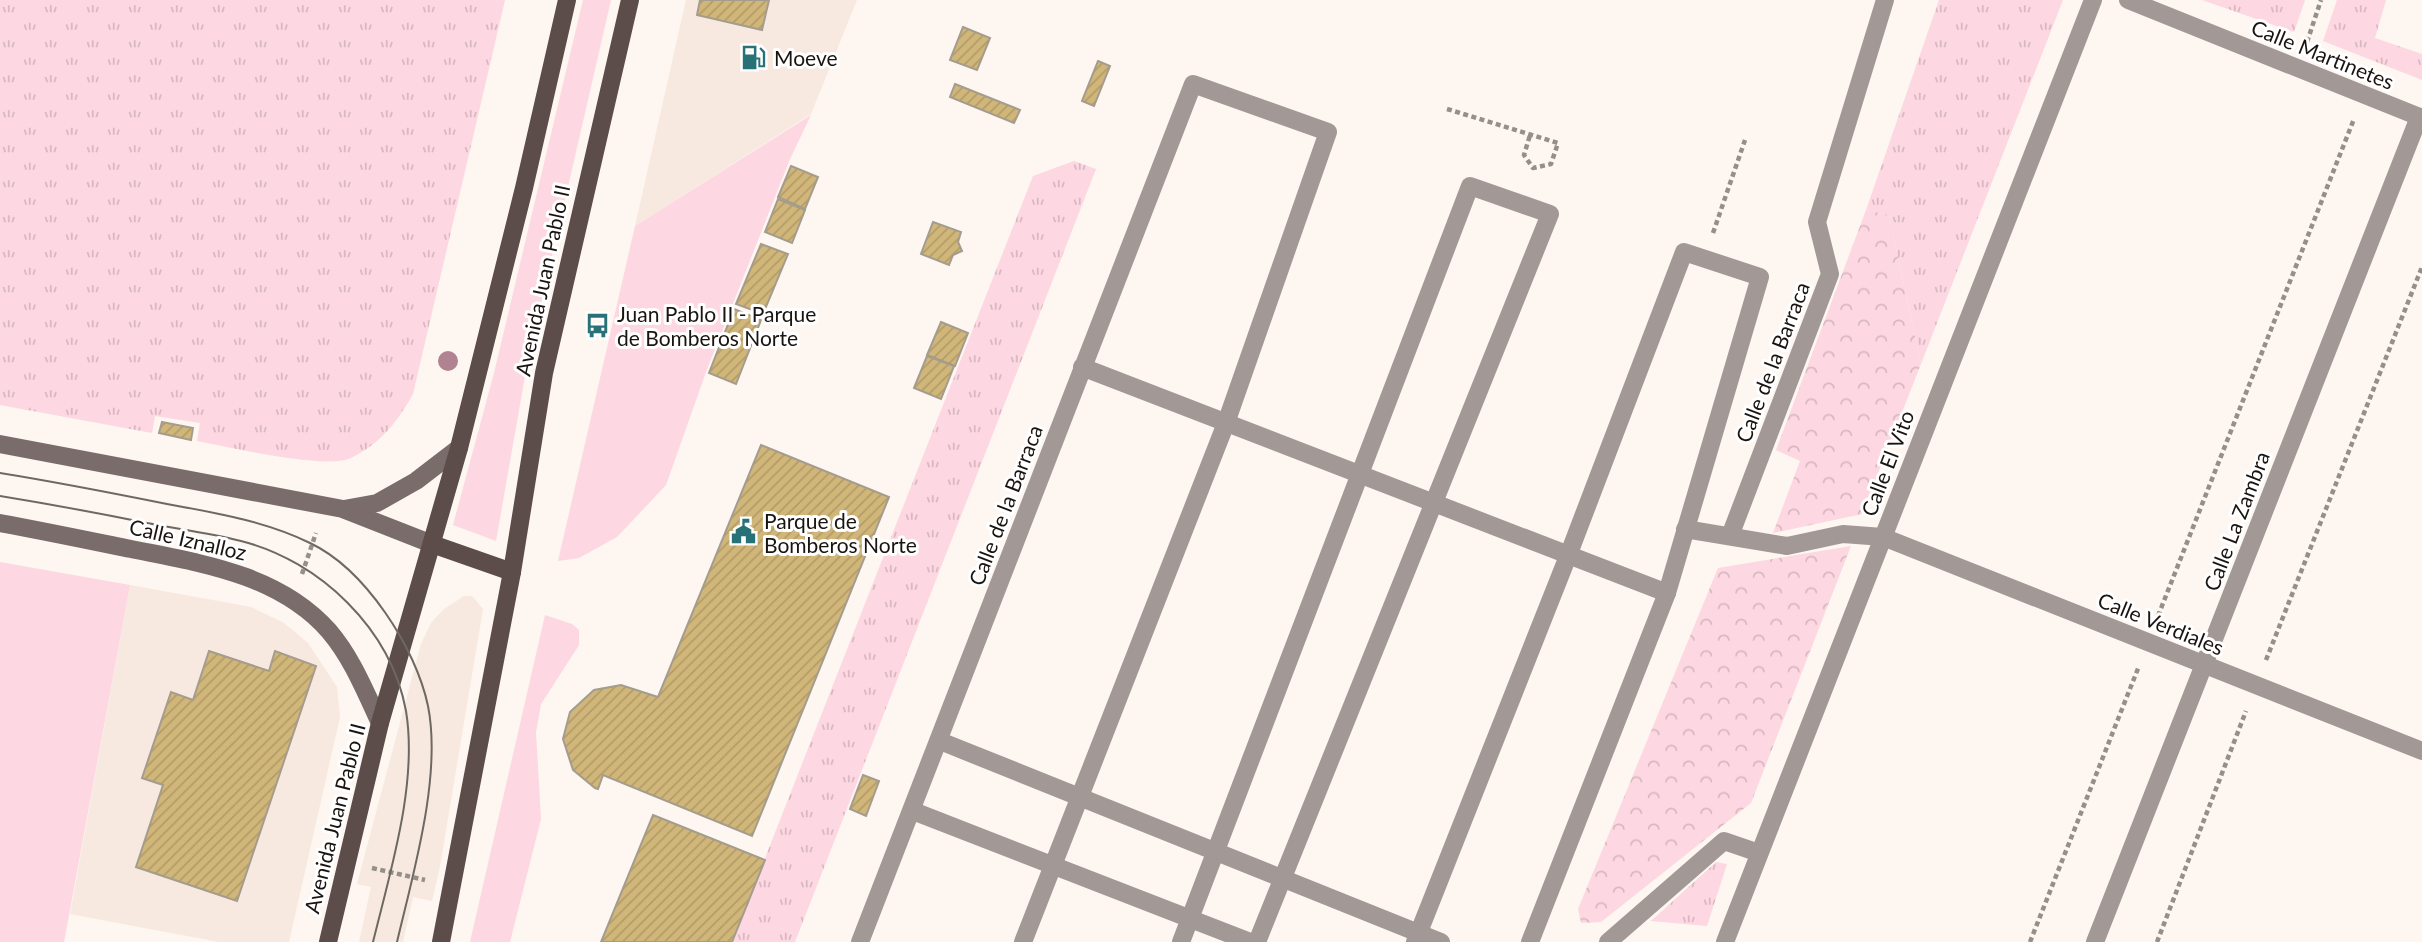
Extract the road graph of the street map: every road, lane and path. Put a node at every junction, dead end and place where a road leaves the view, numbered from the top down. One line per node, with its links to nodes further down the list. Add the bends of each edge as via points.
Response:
1 (567, 0): 18 (main road, Avenida Juan Pablo II)
2 (630, 0): 29 (main road, Avenida Juan Pablo II, via 544,373)
3 (1885, 0): 25 (lane, Calle de la Barraca, via 1817,222 1830,274)
4 (2093, 0): 26 (lane, Calle El Vito)
5 (2128, 0): 8 (lane, Calle Martinetes)
6 (2321, 0): 7 (path)
7 (2309, 36)
8 (2364, 95): 10 (lane, Calle Martinetes); 32 (path)
9 (1447, 109): 11 (path)
10 (2421, 118): 33 (lane, Calle La Zambra)
11 (1530, 135): 11 (path, via 1558,143 1551,164 1533,168 1524,155)
12 (1745, 140): 13 (path)
13 (1718, 219)
14 (2422, 267): 34 (path)
15 (1082, 367): 16 (lane); 16 (lane, Calle de la Barraca, via 1193,84 1328,132); 36 (lane, Calle de la Barraca)
16 (1226, 423): 19 (lane); 38 (lane)
17 (0, 444): 21 (main road)
18 (459, 448): 21 (main road, via 377,503); 27 (main road, Avenida Juan Pablo II)
19 (1360, 475): 20 (lane); 20 (lane, via 1470,186 1550,214); 40 (lane)
20 (1433, 505): 28 (lane); 44 (lane)
21 (343, 509): 27 (main road)
22 (0, 523): 35 (main road, Calle Iznalloz, via 206,564 252,578 293,600 327,629 350,658)
23 (1685, 529): 25 (lane, Calle Verdiales); 28 (lane, via 1760,277 1684,252); 31 (lane)
24 (317, 530): 30 (path)
25 (1730, 536): 26 (lane, Calle Verdiales, via 1787,546 1843,534)
26 (1882, 537): 32 (lane, Calle Verdiales); 41 (lane, Calle El Vito)
27 (432, 544): 29 (main road); 35 (main road, Avenida Juan Pablo II)
28 (1568, 556): 31 (lane); 47 (lane)
29 (512, 572): 49 (main road, Avenida Juan Pablo II)
30 (300, 580)
31 (1667, 593): 56 (lane)
32 (2148, 642): 33 (lane, Calle Verdiales); 59 (path)
33 (2204, 664): 34 (lane, Calle Verdiales); 60 (lane, Calle La Zambra)
34 (2256, 685): 37 (lane, Calle Verdiales); 61 (path)
35 (380, 723): 48 (main road, Avenida Juan Pablo II)
36 (940, 741): 38 (lane); 39 (lane, Calle de la Barraca)
37 (2422, 751)
38 (1080, 797): 40 (lane); 42 (lane)
39 (913, 810): 42 (lane); 50 (lane, Calle de la Barraca)
40 (1216, 852): 44 (lane); 46 (lane)
41 (1759, 853): 57 (lane, via 1724,841); 58 (lane, Calle El Vito)
42 (1053, 865): 46 (lane); 51 (lane)
43 (362, 866): 45 (path)
44 (1283, 879): 47 (lane); 54 (lane)
45 (436, 882)
46 (1190, 919): 52 (lane); 53 (lane)
47 (1416, 937): 55 (lane)
48 (328, 942)
49 (441, 942)
50 (860, 942)
51 (1023, 942)
52 (1181, 942)
53 (1250, 942)
54 (1258, 942)
55 (1441, 942)
56 (1530, 942)
57 (1608, 942)
58 (1725, 942)
59 (2030, 942)
60 (2095, 942)
61 (2157, 942)

